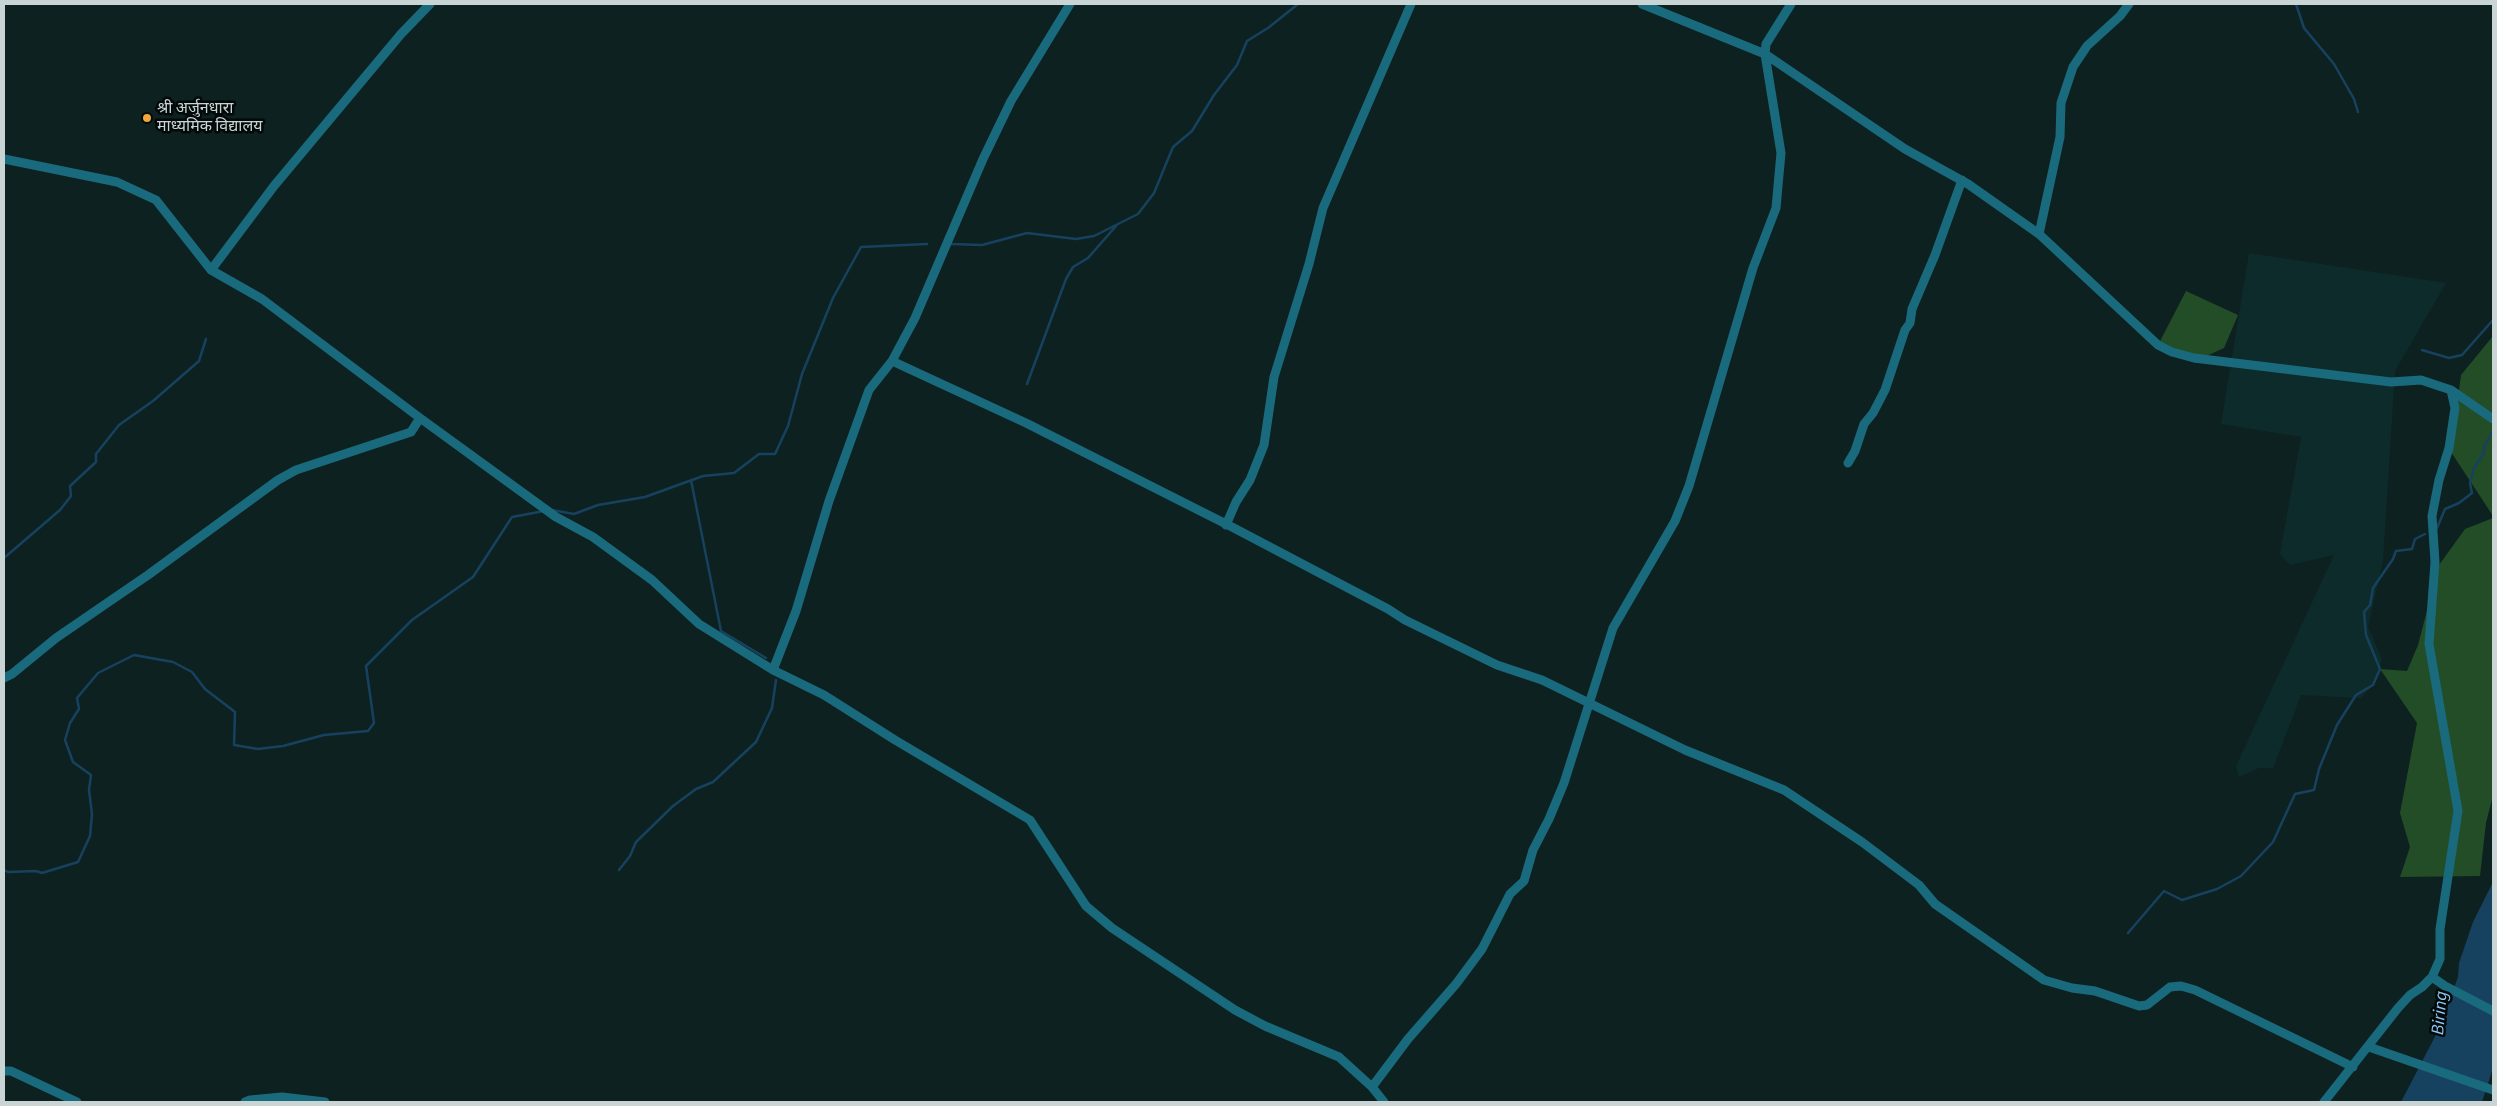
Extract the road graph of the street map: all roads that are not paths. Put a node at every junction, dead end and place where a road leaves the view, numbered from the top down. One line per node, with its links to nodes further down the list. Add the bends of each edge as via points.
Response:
1 (430, 4): 11 (street, via 274,186)
2 (1070, 4): 12 (street, via 1011,101 915,318)
3 (1411, 4): 17 (street, via 1323,208 1310,264 1274,378 1264,445)
4 (1642, 4): 7 (street)
5 (1791, 4): 7 (street, via 1766,44)
6 (2129, 4): 10 (street, via 2087,46 2073,67 2062,102 2060,137)
7 (1765, 54): 9 (street, via 1906,149); 20 (street, via 1782,153 1776,208 1752,268 1689,486 1675,521 1613,628)
8 (4, 159): 11 (street, via 117,182 156,200)
9 (1962, 180): 10 (street); 16 (street, via 1912,309 1885,390 1864,424)
10 (2039, 234): 13 (street, via 2158,345 2172,352 2194,358 2390,382 2421,380)
11 (211, 270): 14 (street, via 262,299)
12 (892, 361): 17 (street, via 1026,423); 18 (street, via 869,390 796,611)
13 (2451, 390): 15 (street); 21 (street, via 2455,408 2450,448 2432,516 2435,562 2429,644 2458,811 2440,929 2440,959)
14 (420, 418): 18 (street, via 556,517 593,537 652,580 699,624); 19 (street, via 410,432 296,470 278,480)
15 (2493, 418)
16 (1848, 462)
17 (1226, 525): 20 (street, via 1496,665 1542,680)
18 (773, 670): 26 (street, via 824,695 1030,820 1086,906 1112,928 1235,1010 1339,1057)
19 (4, 678)
20 (1590, 702): 24 (street, via 1685,750 1784,790 1862,842 1919,885 1935,904 2044,980 2095,991 2139,1006 2147,1005 2170,987 2188,988); 26 (street, via 1564,783 1533,850 1524,881 1510,894 1482,948 1456,984)
21 (2432, 977): 22 (street); 23 (street, via 2410,994)
22 (2493, 1011)
23 (2369, 1046): 24 (street); 27 (street)
24 (2353, 1067): 32 (street)
25 (4, 1070): 28 (street)
26 (1372, 1087): 31 (street)
27 (2493, 1090)
28 (77, 1102)
29 (245, 1102): 30 (street, via 282,1097)
30 (325, 1102)
31 (1384, 1102)
32 (2324, 1102)

